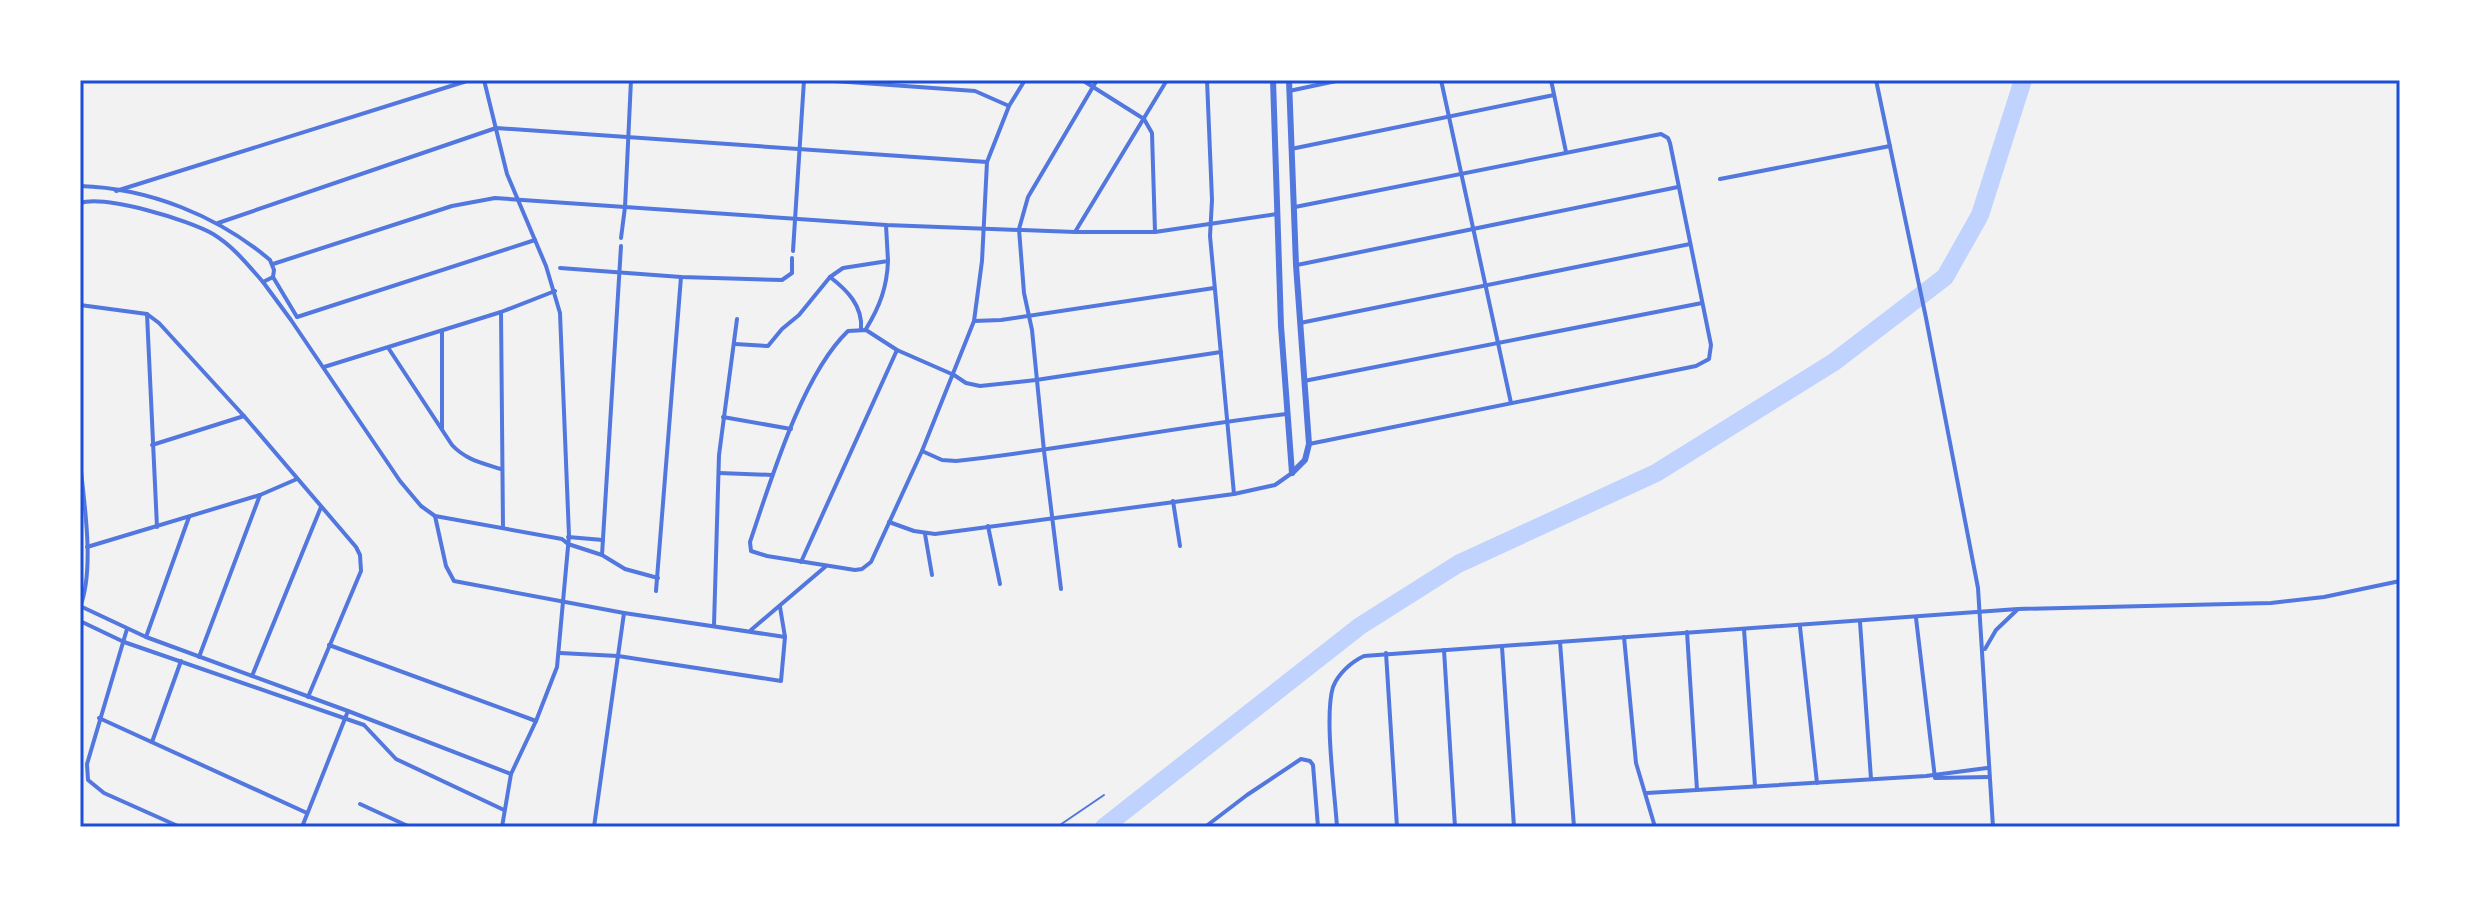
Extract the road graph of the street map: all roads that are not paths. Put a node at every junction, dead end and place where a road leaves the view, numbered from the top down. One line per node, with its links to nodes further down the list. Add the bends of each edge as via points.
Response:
1 (470, 80): 34 (street)
2 (484, 80): 23 (street)
3 (631, 80): 24 (street)
4 (804, 80): 26 (street)
5 (820, 80): 20 (street, via 966,89)
6 (1025, 80): 20 (street)
7 (1082, 80): 17 (street)
8 (1097, 80): 17 (street)
9 (1167, 80): 22 (street)
10 (1207, 80): 43 (street)
11 (1273, 80): 39 (street)
12 (1289, 80): 18 (street)
13 (1341, 80): 18 (street)
14 (1441, 80): 21 (street)
15 (1551, 80): 19 (street)
16 (1876, 80): 25 (street)
17 (1093, 86): 22 (street); 45 (street, via 1028,197)
18 (1289, 91): 27 (street)
19 (1554, 95): 21 (street); 28 (street)
20 (1009, 106): 29 (street)
21 (1449, 116): 27 (street); 30 (street)
22 (1144, 119): 47 (street); 48 (street, via 1154,149)
23 (496, 128): 24 (street); 35 (street); 41 (street)
24 (627, 138): 26 (street); 37 (street)
25 (1890, 146): 31 (street); 134 (street)
26 (799, 149): 29 (street); 40 (street)
27 (1291, 149): 38 (street)
28 (1566, 152): 30 (street); 33 (street, via 1655,133 1668,138)
29 (987, 162): 44 (street)
30 (1461, 174): 38 (street); 46 (street)
31 (1720, 179)
32 (80, 186): 34 (street)
33 (1678, 187): 46 (street); 51 (street)
34 (116, 191): 41 (street)
35 (517, 198): 37 (street); 50 (street); 54 (street, via 474,200)
36 (80, 203): 61 (street, via 103,201 196,225 229,245)
37 (625, 207): 40 (street); 49 (street)
38 (1294, 207): 55 (street)
39 (1277, 214): 43 (street); 86 (street)
40 (794, 219): 42 (street); 59 (street, via 792,273 782,280)
41 (218, 223): 54 (street)
42 (886, 225): 44 (street); 53 (street)
43 (1210, 225): 48 (street); 63 (street)
44 (983, 229): 45 (street); 72 (street)
45 (1019, 229): 47 (street); 69 (street)
46 (1472, 230): 55 (street); 62 (street)
47 (1075, 232): 48 (street)
48 (1155, 232)
49 (621, 238)
50 (535, 240): 64 (street); 70 (street)
51 (1690, 244): 62 (street); 65 (street)
52 (621, 246): 57 (street)
53 (888, 261): 60 (street, via 843,268); 74 (street, via 877,313)
54 (273, 264): 58 (street)
55 (1296, 265): 73 (street)
56 (560, 268): 57 (street)
57 (621, 273): 59 (street); 116 (street)
58 (273, 277): 61 (street); 70 (street)
59 (681, 277): 124 (street)
60 (830, 277): 74 (street, via 847,291); 76 (street, via 771,344)
61 (263, 282): 70 (street)
62 (1485, 285): 73 (street); 77 (street)
63 (1214, 288): 69 (street); 80 (street)
64 (555, 291): 67 (street); 114 (street, via 563,333)
65 (1702, 303): 77 (street); 85 (street, via 1711,352 1696,366)
66 (80, 305): 68 (street)
67 (501, 312): 75 (street); 97 (street)
68 (147, 314): 87 (street); 93 (street)
69 (1029, 315): 72 (street); 83 (street)
70 (294, 318): 81 (street)
71 (737, 319): 76 (street)
72 (974, 321): 82 (street)
73 (1299, 323): 84 (street)
74 (864, 329): 79 (street); 91 (street, via 848,331 825,358)
75 (442, 331): 78 (street); 90 (street)
76 (735, 344): 88 (street)
77 (1498, 344): 84 (street); 85 (street)
78 (389, 349): 81 (street); 90 (street)
79 (897, 350): 82 (street); 121 (street)
80 (1221, 352): 83 (street); 89 (street)
81 (324, 367): 106 (street, via 400,481)
82 (954, 375): 83 (street, via 980,386); 94 (street)
83 (1036, 380): 95 (street)
84 (1303, 381): 92 (street)
85 (1511, 403): 92 (street)
86 (1286, 414): 89 (street); 99 (street)
87 (244, 416): 93 (street); 101 (street)
88 (723, 417): 91 (street); 98 (street)
89 (1228, 421): 95 (street); 102 (street)
90 (442, 429): 97 (street, via 461,455)
91 (791, 429): 100 (street)
92 (1309, 444): 99 (street, via 1305,460)
93 (152, 445): 111 (street)
94 (922, 451): 95 (street, via 956,461); 109 (street)
95 (1044, 451): 108 (street)
96 (80, 462): 119 (street)
97 (501, 469): 112 (street)
98 (719, 473): 100 (street); 138 (street)
99 (1292, 473): 102 (street, via 1275,485)
100 (772, 475): 121 (street, via 750,549)
101 (297, 479): 103 (street); 105 (street)
102 (1234, 494): 104 (street)
103 (260, 495): 107 (street); 156 (street)
104 (1173, 501): 108 (street); 118 (street)
105 (321, 507): 149 (street, via 356,547 362,563); 158 (street)
106 (435, 516): 112 (street); 129 (street, via 454,581)
107 (189, 517): 111 (street); 144 (street)
108 (1052, 517): 110 (street); 127 (street)
109 (889, 522): 113 (street); 122 (street, via 866,566)
110 (988, 526): 113 (street); 126 (street)
111 (157, 527): 119 (street)
112 (503, 528): 115 (street)
113 (925, 534): 123 (street)
114 (569, 536): 115 (street); 116 (street); 117 (street)
115 (562, 539): 117 (street)
116 (603, 540): 120 (street)
117 (568, 544): 120 (street); 129 (street)
118 (1180, 546)
119 (87, 547): 130 (street)
120 (602, 555): 124 (street, via 625,569)
121 (801, 562): 122 (street)
122 (825, 567): 131 (street)
123 (932, 575)
124 (658, 578): 128 (street)
125 (2400, 581): 132 (street, via 2271,603)
126 (1000, 584)
127 (1061, 589)
128 (656, 591)
129 (564, 602): 133 (street); 153 (street)
130 (80, 607): 140 (street)
131 (780, 607): 142 (street); 145 (street)
132 (2018, 609): 134 (street); 152 (street)
133 (624, 613): 138 (street); 155 (street)
134 (1981, 613): 135 (street); 152 (street)
135 (1916, 617): 137 (street); 167 (street)
136 (80, 621): 148 (street)
137 (1860, 622): 139 (street); 169 (street)
138 (714, 625): 142 (street)
139 (1800, 626): 141 (street); 170 (street)
140 (127, 629): 144 (street); 148 (street)
141 (1744, 629): 143 (street); 171 (street)
142 (751, 630): 145 (street)
143 (1687, 632): 146 (street); 172 (street)
144 (146, 637): 156 (street)
145 (785, 637): 155 (street, via 781,681)
146 (1624, 637): 147 (street); 173 (street, via 1634,751)
147 (1560, 641): 150 (street); 192 (street)
148 (124, 642): 157 (street); 161 (street)
149 (329, 645): 159 (street); 163 (street)
150 (1502, 647): 151 (street); 191 (street)
151 (1444, 650): 154 (street); 190 (street)
152 (1984, 651): 165 (street)
153 (560, 653): 155 (street); 163 (street)
154 (1386, 653): 188 (street, via 1358,659 1334,687); 189 (street)
155 (618, 656): 184 (street)
156 (199, 657): 158 (street)
157 (181, 661): 162 (street); 164 (street)
158 (252, 676): 159 (street)
159 (308, 697): 160 (street)
160 (348, 711): 162 (street); 166 (street)
161 (99, 718): 164 (street); 178 (street, via 88,780 104,793)
162 (345, 720): 176 (street, via 364,725 396,759); 177 (street)
163 (536, 721): 166 (street)
164 (152, 743): 177 (street)
165 (1988, 768): 167 (street); 168 (street)
166 (511, 774): 176 (street)
167 (1935, 776): 168 (street); 169 (street)
168 (1989, 777): 194 (street)
169 (1871, 780): 170 (street)
170 (1817, 783): 171 (street)
171 (1755, 786): 172 (street)
172 (1697, 790): 173 (street)
173 (1647, 793): 193 (street)
174 (1104, 795): 185 (lane)
175 (360, 804): 182 (street)
176 (504, 810): 183 (street)
177 (307, 813): 181 (street)
178 (164, 820): 179 (street); 180 (street)
179 (161, 827)
180 (180, 827)
181 (302, 827)
182 (410, 827)
183 (502, 827)
184 (594, 827)
185 (1057, 827)
186 (1205, 827): 187 (street, via 1296,760 1306,759 1313,765)
187 (1318, 827)
188 (1337, 827)
189 (1397, 827)
190 (1455, 827)
191 (1514, 827)
192 (1574, 827)
193 (1655, 827)
194 (1993, 827)

